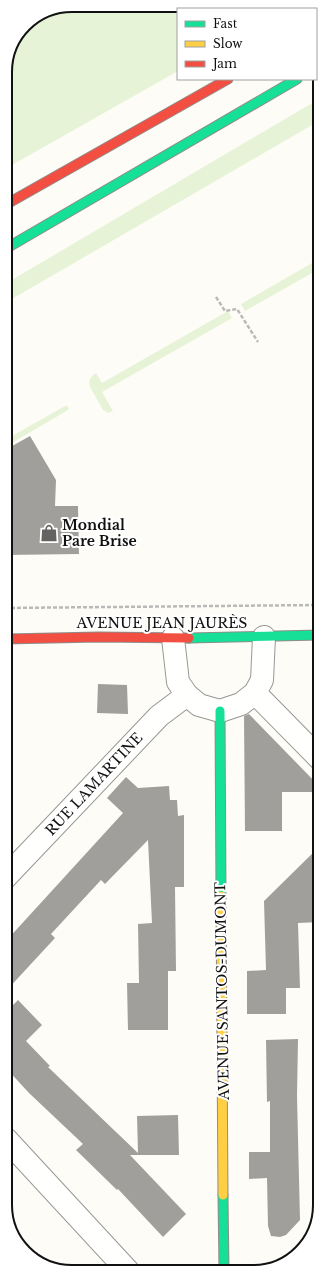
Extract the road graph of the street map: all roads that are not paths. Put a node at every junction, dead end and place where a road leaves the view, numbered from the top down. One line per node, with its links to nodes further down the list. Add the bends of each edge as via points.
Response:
1 (226, 80): 3 (street)
2 (296, 80): 4 (street)
3 (12, 201)
4 (12, 245)
5 (313, 635): 6 (street, AVENUE JEAN JAURÈS)
6 (264, 637): 7 (street, AVENUE JEAN JAURÈS); 9 (street, via 262,680)
7 (174, 638): 8 (street, AVENUE JEAN JAURÈS); 10 (street, via 178,682)
8 (12, 639)
9 (255, 693): 11 (street, via 241,704); 12 (street)
10 (187, 695): 11 (street, via 199,705); 13 (street, RUE LAMARTINE, via 159,716)
11 (220, 711): 16 (street, AVENUE SANTOS-DUMONT)
12 (313, 752)
13 (12, 872)
14 (12, 1145): 15 (street)
15 (122, 1265)
16 (224, 1265)

